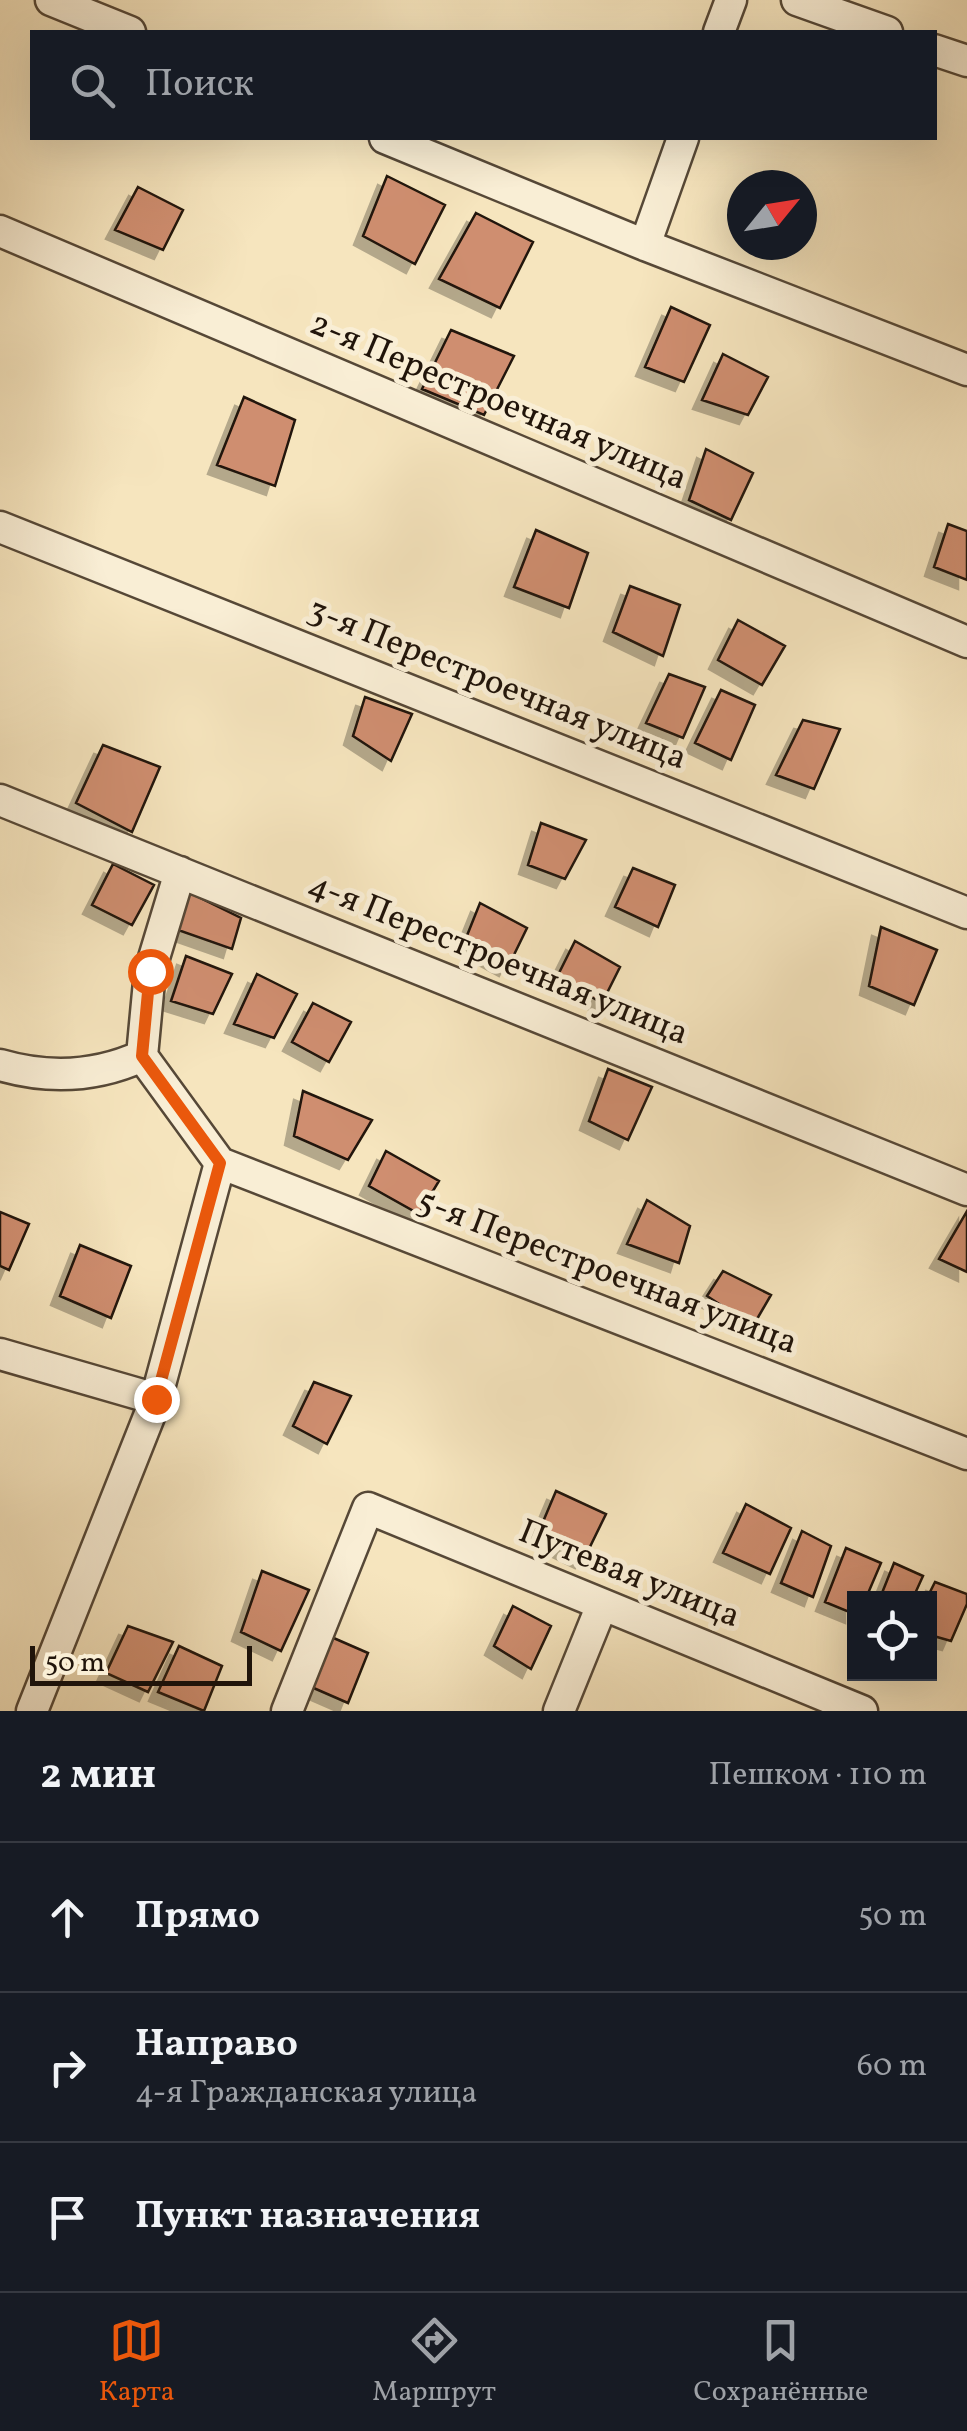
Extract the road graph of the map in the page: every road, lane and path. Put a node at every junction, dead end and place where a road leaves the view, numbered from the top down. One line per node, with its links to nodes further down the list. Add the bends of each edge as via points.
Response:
1 (51, 0): 4 (street)
2 (731, 0): 5 (street)
3 (797, 0): 6 (street)
4 (125, 30)
5 (720, 30)
6 (881, 30)
7 (937, 51): 8 (street)
8 (967, 62)
9 (390, 140): 12 (street)
10 (682, 140): 12 (street)
11 (0, 231): 15 (street, 2-я Перестроечная улица)
12 (646, 245): 13 (street)
13 (967, 370)
14 (0, 527): 18 (street, 3-я Перестроечная улица)
15 (967, 642)
16 (0, 800): 17 (street, 4-я Перестроечная улица)
17 (180, 872): 19 (street, via 150,971); 22 (street, 4-я Перестроечная улица)
18 (967, 913)
19 (142, 1056): 20 (street, via 78,1074); 21 (street)
20 (0, 1065)
21 (220, 1163): 24 (street); 25 (street, 5-я Перестроечная улица)
22 (967, 1190)
23 (0, 1354): 24 (street)
24 (156, 1399): 28 (street)
25 (967, 1454)
26 (602, 1605): 27 (street, Путевая улица); 29 (street, Путевая улица, via 368,1508); 30 (street)
27 (846, 1708)
28 (32, 1711)
29 (286, 1711)
30 (559, 1711)

